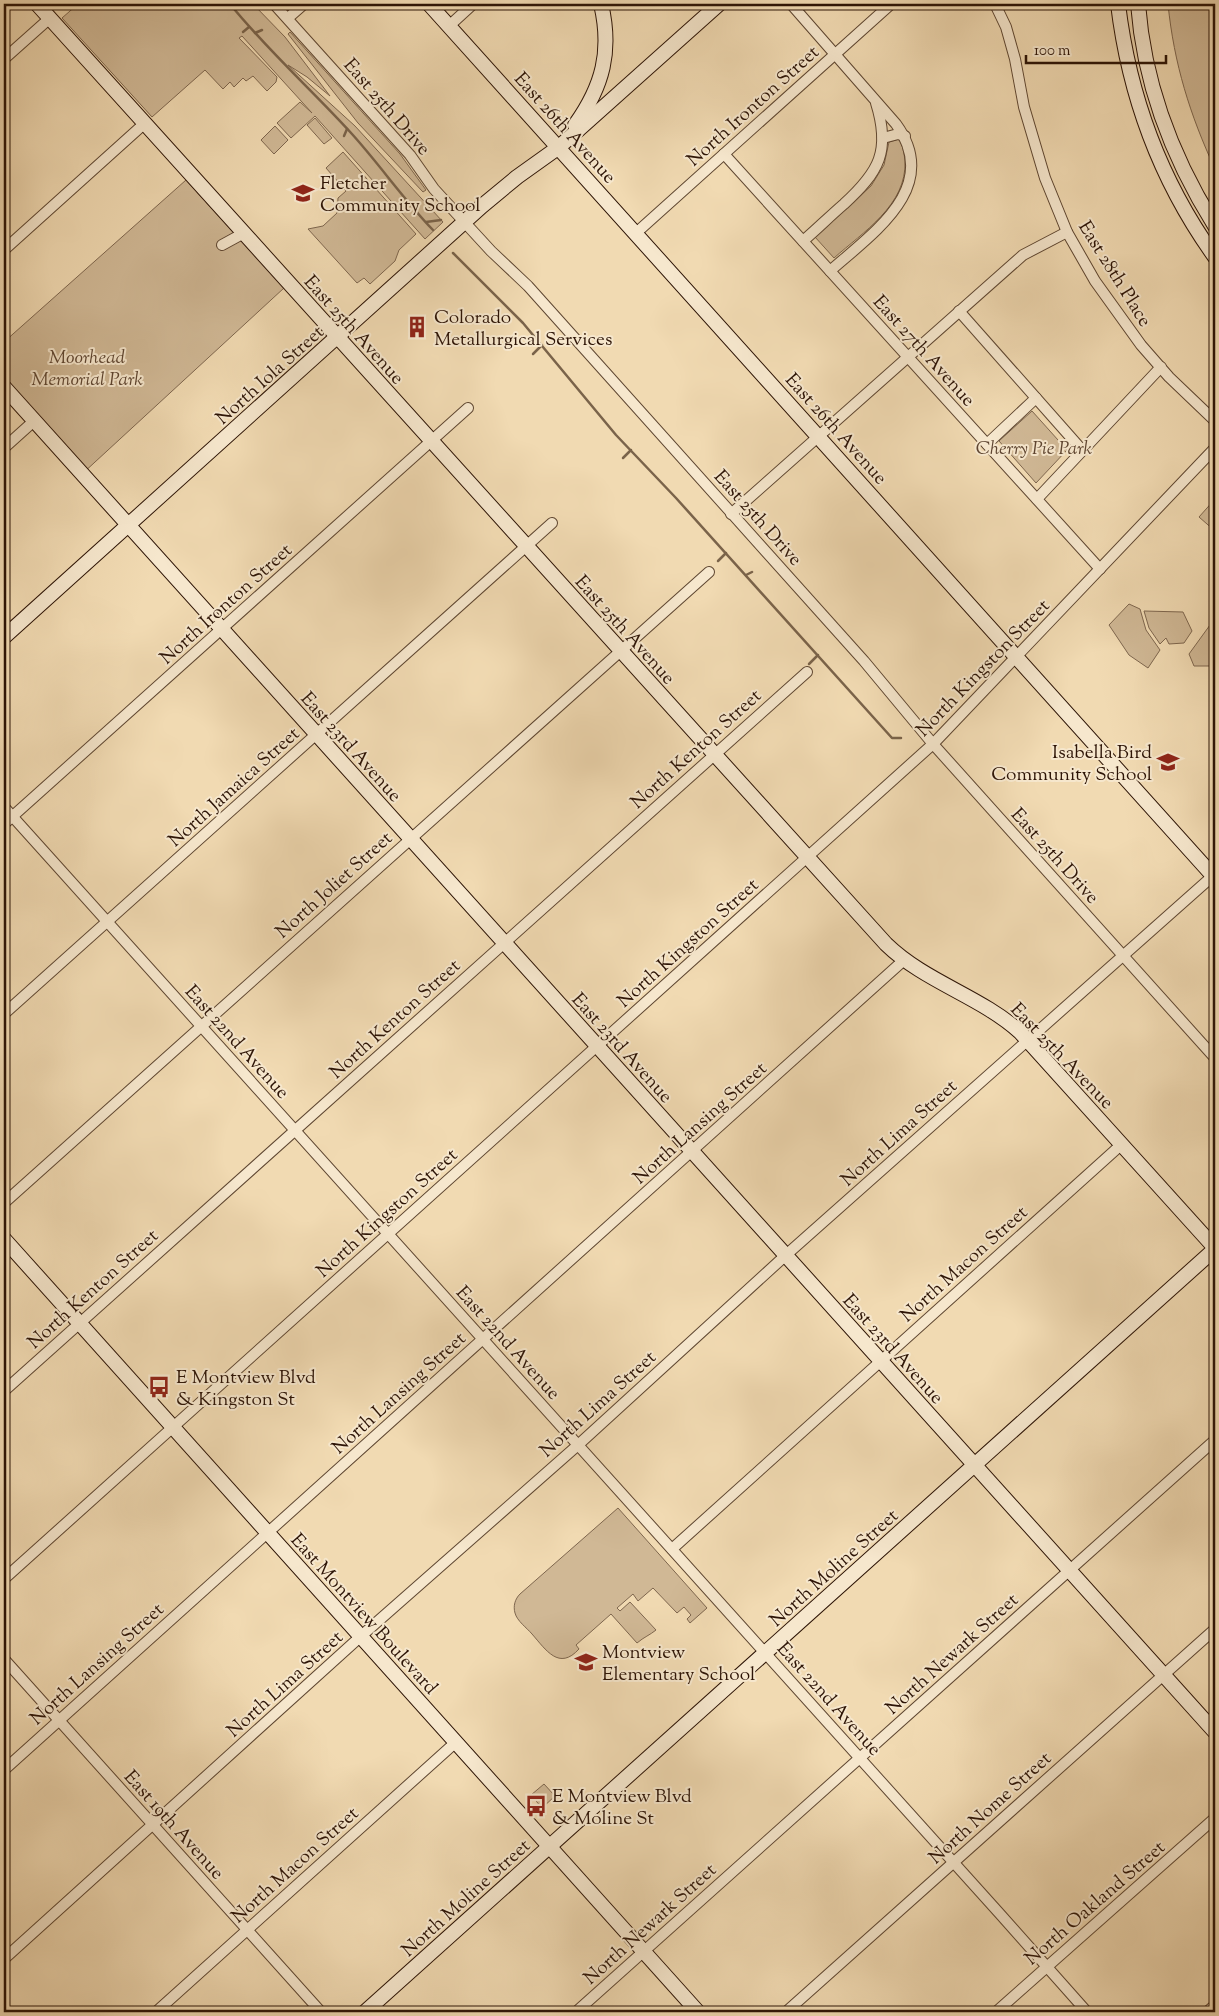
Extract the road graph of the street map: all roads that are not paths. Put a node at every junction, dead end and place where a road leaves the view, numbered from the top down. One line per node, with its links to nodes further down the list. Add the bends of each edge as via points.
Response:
1 (37, 4): 13 (street, East 25th Avenue)
2 (274, 4): 14 (street, East 25th Drive)
3 (304, 4): 14 (street)
4 (429, 4): 15 (street, East 26th Avenue)
5 (473, 4): 15 (street)
6 (601, 4): 22 (street, via 607,39 602,75 583,114)
7 (719, 4): 22 (street, North Iola Street)
8 (790, 4): 16 (street)
9 (891, 4): 16 (street, North Ironton Street)
10 (995, 4): 26 (street, East 28th Place, via 1006,27 1040,160)
11 (1118, 4): 32 (street, via 1136,94 1156,153 1186,213)
12 (1138, 4): 25 (street, via 1144,53 1169,136 1188,180)
13 (50, 18): 17 (street); 19 (street, East 25th Avenue)
14 (288, 18): 24 (street, East 25th Drive, via 410,155 431,186)
15 (449, 26): 22 (street, East 26th Avenue)
16 (835, 54): 18 (street); 23 (street, North Ironton Street)
17 (4, 59)
18 (875, 99): 20 (street); 21 (street)
19 (145, 124): 27 (street, East 25th Avenue); 31 (street)
20 (905, 136): 21 (street, via 898,134); 33 (street, via 911,152 912,170 903,198 884,222)
21 (884, 138): 29 (street, via 882,153 870,177)
22 (559, 146): 24 (street, North Iola Street); 28 (street, East 26th Avenue)
23 (724, 154): 28 (street, North Ironton Street); 29 (street, East 27th Avenue)
24 (464, 222): 35 (street, North Iola Street); 50 (street, East 25th Drive, via 528,286)
25 (1215, 226)
26 (1067, 232): 34 (street, via 1023,255); 37 (street, East 28th Place, via 1114,309)
27 (244, 233): 30 (street); 35 (street, East 25th Avenue)
28 (636, 233): 43 (street, East 26th Avenue)
29 (803, 241): 33 (street, East 27th Avenue)
30 (222, 245)
31 (4, 250)
32 (1215, 257)
33 (830, 271): 36 (street, East 27th Avenue)
34 (959, 311): 36 (street); 39 (street)
35 (338, 337): 44 (street, East 25th Avenue); 52 (street, North Iola Street)
36 (908, 356): 43 (street); 45 (street, East 27th Avenue)
37 (1161, 367): 42 (street, East 28th Place); 48 (street)
38 (4, 387): 41 (street, East 23rd Avenue)
39 (1036, 398): 45 (street); 48 (street)
40 (468, 408): 44 (street, North Ironton Street)
41 (34, 421): 46 (street); 52 (street, East 23rd Avenue)
42 (1215, 422)
43 (819, 436): 50 (street); 59 (street, East 26th Avenue)
44 (431, 441): 53 (street, East 25th Avenue); 56 (street, North Ironton Street)
45 (987, 444): 49 (street, East 27th Avenue)
46 (4, 448)
47 (1215, 448): 54 (street, North Kingston Street)
48 (1082, 450): 49 (street)
49 (1037, 499): 54 (street, East 27th Avenue)
50 (731, 514): 62 (street, East 25th Drive, via 864,661)
51 (552, 523): 53 (street, North Jamaica Street)
52 (128, 525): 56 (street, East 23rd Avenue); 57 (street, North Iola Street)
53 (526, 546): 58 (street, East 25th Avenue); 61 (street, North Jamaica Street)
54 (1100, 569): 59 (street, North Kingston Street)
55 (709, 572): 58 (street, North Joliet Street)
56 (222, 629): 61 (street, East 23rd Avenue); 65 (street, North Ironton Street)
57 (4, 637)
58 (620, 651): 63 (street, East 25th Avenue); 67 (street, North Joliet Street)
59 (1016, 657): 62 (street, North Kingston Street); 69 (street, East 26th Avenue)
60 (807, 672): 63 (street, North Kenton Street)
61 (316, 734): 67 (street, East 23rd Avenue); 70 (street, North Jamaica Street)
62 (933, 744): 68 (street, North Kingston Street); 72 (street, East 25th Drive)
63 (714, 754): 68 (street, East 25th Avenue); 71 (street, North Kenton Street)
64 (4, 807): 65 (street, East 22nd Avenue)
65 (12, 816): 66 (street, North Ironton Street); 70 (street, East 22nd Avenue)
66 (4, 824)
67 (410, 839): 71 (street, East 23rd Avenue); 75 (street, North Joliet Street)
68 (807, 858): 73 (street, East 25th Avenue); 77 (street, North Kingston Street)
69 (1215, 876): 72 (street, North Lima Street)
70 (107, 922): 74 (street, North Jamaica Street); 75 (street, East 22nd Avenue)
71 (504, 942): 77 (street, East 23rd Avenue); 79 (street, North Kenton Street)
72 (1123, 955): 76 (street, North Lima Street); 78 (street, East 25th Drive)
73 (904, 960): 76 (street, East 25th Avenue, via 985,1005); 81 (street, North Lansing Street)
74 (4, 1014)
75 (201, 1026): 79 (street, East 22nd Avenue); 82 (street, North Joliet Street)
76 (1028, 1040): 80 (street, East 25th Avenue); 86 (street, North Lima Street)
77 (597, 1046): 81 (street, East 23rd Avenue); 83 (street, North Kingston Street)
78 (1215, 1058)
79 (295, 1130): 83 (street, East 22nd Avenue); 87 (street, North Kenton Street)
80 (1122, 1144): 85 (street, East 25th Avenue); 89 (street, North Macon Street)
81 (693, 1152): 86 (street, East 23rd Avenue); 88 (street, North Lansing Street)
82 (4, 1203)
83 (388, 1234): 88 (street, East 22nd Avenue); 91 (street, North Kingston Street)
84 (4, 1239): 87 (street, East Montview Boulevard)
85 (1215, 1248): 94 (street, North Moline Street)
86 (786, 1255): 89 (street, East 23rd Avenue); 93 (street, North Lima Street)
87 (79, 1323): 90 (street, North Kenton Street); 91 (street, East Montview Boulevard)
88 (483, 1339): 93 (street, East 22nd Avenue); 95 (street, North Lansing Street)
89 (881, 1360): 94 (street, East 23rd Avenue); 96 (street, North Macon Street)
90 (4, 1391)
91 (173, 1427): 95 (street, East Montview Boulevard); 98 (street, North Kingston Street)
92 (1215, 1440): 97 (street, North Newark Street)
93 (578, 1445): 96 (street, East 22nd Avenue); 100 (street, North Lima Street)
94 (974, 1464): 97 (street, East 23rd Avenue); 101 (street, North Moline Street)
95 (268, 1533): 100 (street, East Montview Boulevard); 104 (street, North Lansing Street)
96 (672, 1549): 101 (street, East 22nd Avenue)
97 (1069, 1570): 103 (street, East 23rd Avenue); 107 (street, North Newark Street)
98 (4, 1579)
99 (1215, 1629): 103 (street, North Nome Street)
100 (360, 1637): 106 (street, East Montview Boulevard); 110 (street, North Lima Street)
101 (765, 1653): 107 (street, East 22nd Avenue); 111 (street, North Moline Street)
102 (4, 1659): 104 (street, East 19th Avenue)
103 (1164, 1675): 105 (street, East 23rd Avenue); 112 (street, North Nome Street)
104 (59, 1720): 108 (street, North Lansing Street); 110 (street, East 19th Avenue)
105 (1215, 1732)
106 (456, 1742): 111 (street, East Montview Boulevard); 113 (street, North Macon Street)
107 (860, 1758): 112 (street, East 22nd Avenue); 114 (street, North Newark Street)
108 (4, 1770)
109 (1215, 1818): 116 (street, North Oakland Street)
110 (153, 1826): 113 (street, East 19th Avenue); 115 (street, North Lima Street)
111 (550, 1847): 114 (street, East Montview Boulevard); 120 (street, North Moline Street)
112 (953, 1862): 116 (street, East 22nd Avenue); 123 (street, North Nome Street)
113 (247, 1930): 118 (street, North Macon Street); 119 (street, East 19th Avenue)
114 (644, 1951): 121 (street, North Newark Street); 122 (street, East Montview Boulevard)
115 (4, 1959)
116 (1047, 1966): 124 (street, North Oakland Street); 125 (street, East 22nd Avenue)
117 (1215, 2005): 126 (street)
118 (156, 2012)
119 (321, 2012)
120 (365, 2012)
121 (576, 2012)
122 (698, 2012)
123 (786, 2012)
124 (996, 2012)
125 (1087, 2012)
126 (1208, 2012)

